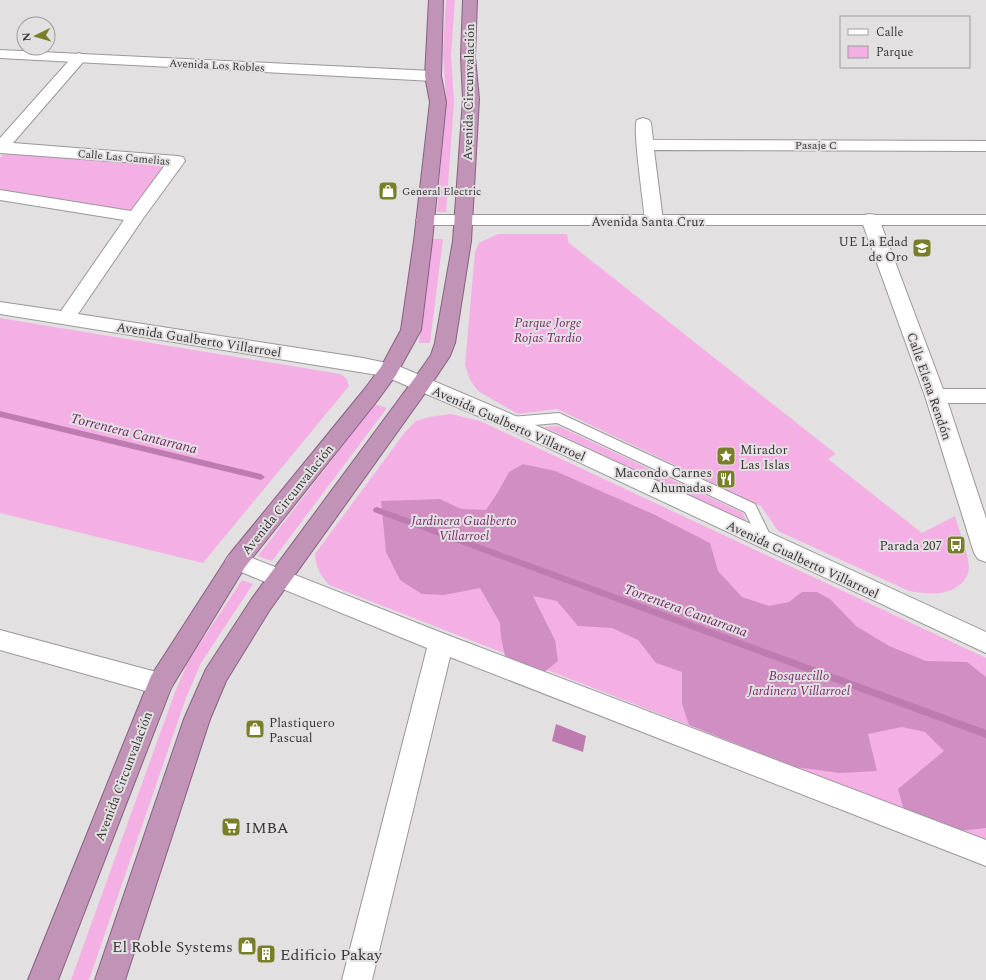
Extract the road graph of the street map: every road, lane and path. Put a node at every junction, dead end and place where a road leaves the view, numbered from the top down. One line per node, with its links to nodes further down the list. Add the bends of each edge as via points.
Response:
1 (436, 0): 5 (highway, Avenida Circunvalación)
2 (470, 0): 15 (highway, Avenida Circunvalación, via 470,99)
3 (0, 54): 4 (street, Avenida Los Robles)
4 (79, 58): 5 (street, Avenida Los Robles); 9 (street, Calle Las Camelias)
5 (433, 76): 13 (highway, Avenida Circunvalación, via 438,102)
6 (643, 123): 7 (street)
7 (646, 145): 8 (street, Pasaje C); 16 (street)
8 (986, 146)
9 (1, 148): 11 (street, Calle Las Camelias, via 177,161)
10 (0, 195): 11 (street)
11 (135, 217): 18 (street, Calle Las Camelias)
12 (870, 219): 14 (street, Avenida Santa Cruz); 16 (street, Avenida Santa Cruz); 21 (street, Calle Elena Rendón)
13 (425, 220): 15 (street, Avenida Santa Cruz); 19 (highway, Avenida Circunvalación, via 411,330)
14 (986, 220)
15 (463, 221): 16 (street, Avenida Santa Cruz); 20 (highway, Avenida Circunvalación, via 445,343 440,356)
16 (654, 221)
17 (0, 308): 18 (street, Avenida Gualberto Villarroel)
18 (66, 318): 19 (street, Avenida Gualberto Villarroel)
19 (389, 370): 20 (street, Avenida Gualberto Villarroel); 24 (highway, Avenida Circunvalación)
20 (421, 384): 25 (highway, Avenida Circunvalación); 28 (street, Avenida Gualberto Villarroel, via 511,422)
21 (935, 396): 22 (street); 23 (street, Calle Elena Rendón)
22 (986, 396)
23 (986, 553)
24 (237, 561): 25 (street); 29 (highway, Avenida Circunvalación)
25 (281, 578): 27 (street); 32 (highway, Avenida Circunvalación, via 261,604 215,676 198,719)
26 (0, 640): 29 (street)
27 (441, 642): 30 (street); 33 (street)
28 (986, 644)
29 (160, 684): 31 (highway, Avenida Circunvalación)
30 (986, 853)
31 (43, 980)
32 (110, 980)
33 (357, 980)

